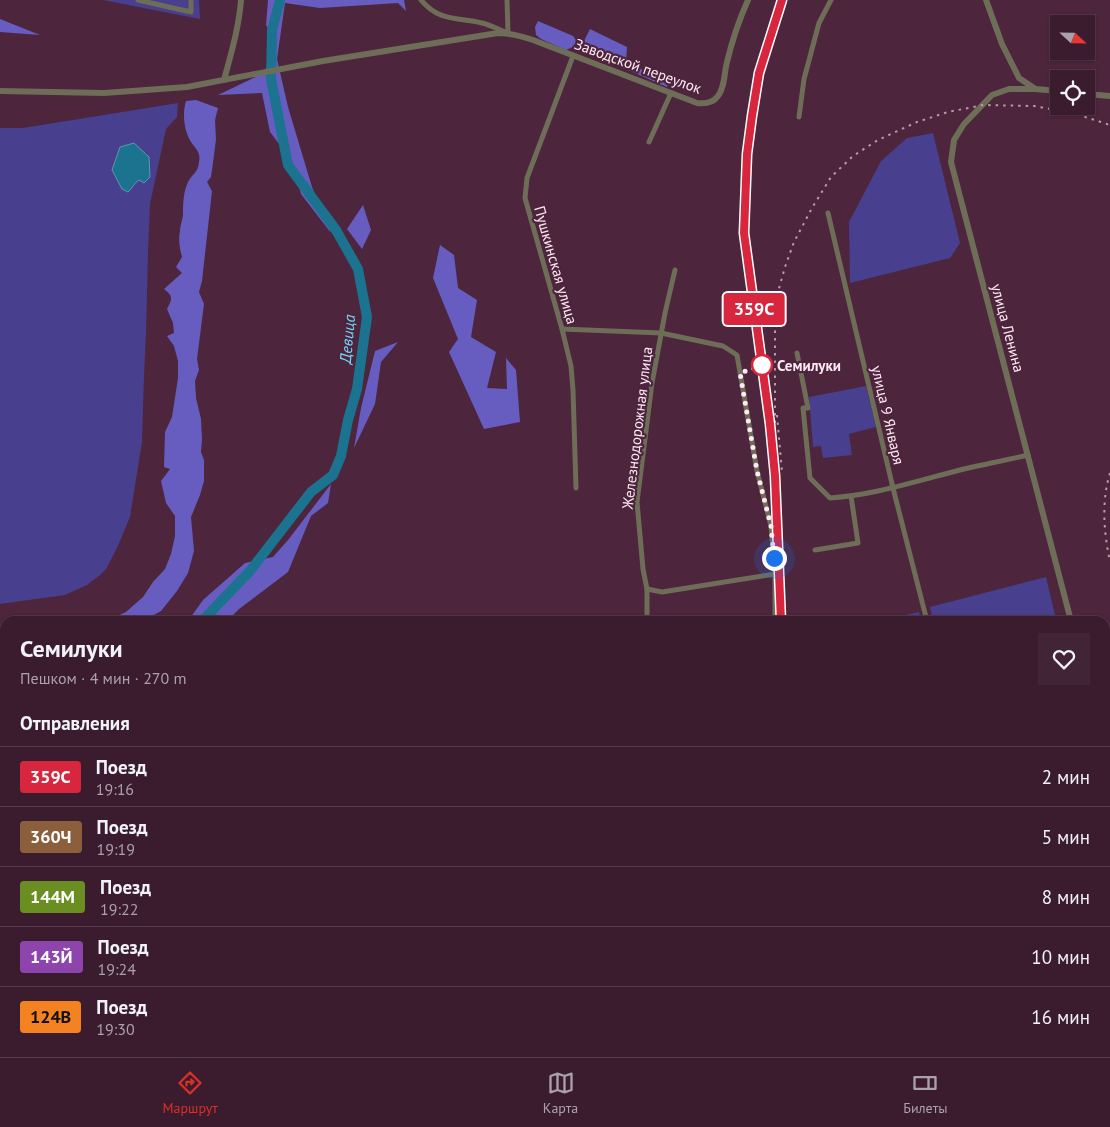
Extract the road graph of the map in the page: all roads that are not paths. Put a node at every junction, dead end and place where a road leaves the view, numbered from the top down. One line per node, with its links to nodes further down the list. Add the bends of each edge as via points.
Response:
1 (138, 0): 2 (street, via 191,12)
2 (191, 0)
3 (242, 0): 11 (street)
4 (421, 0): 9 (street, via 441,16 484,24)
5 (507, 0): 9 (street)
6 (748, 0): 15 (street, Заводской переулок, via 717,98 705,104)
7 (830, 0): 18 (street, via 819,23 804,79)
8 (986, 0): 12 (street, via 1019,78)
9 (508, 33): 10 (street, Заводской переулок); 11 (street)
10 (573, 56): 15 (street, Заводской переулок); 22 (street, Пушкинская улица, via 527,178 525,198)
11 (224, 80): 14 (street, via 187,87 104,93)
12 (1035, 89): 13 (street, улица Ленина); 25 (street, улица Ленина, via 1009,90 992,95 964,124 954,140 952,162)
13 (1050, 90)
14 (0, 91)
15 (671, 93): 19 (street)
16 (1095, 95): 17 (street)
17 (1110, 96)
18 (799, 117)
19 (649, 142)
20 (828, 213): 27 (street, улица 9 Января)
21 (675, 270): 23 (street, Железнодорожная улица)
22 (562, 329): 23 (street); 26 (street, Пушкинская улица, via 571,366)
23 (661, 334): 30 (street, via 723,346 737,355 757,471 771,526); 31 (street, Железнодорожная улица, via 637,502)
24 (797, 353): 28 (street, via 808,408 803,408 810,478 830,498)
25 (1028, 455): 27 (street); 35 (street, улица Ленина)
26 (576, 488)
27 (893, 488): 28 (street); 34 (street, улица 9 Января)
28 (851, 496): 29 (street, via 858,543)
29 (815, 550)
30 (775, 574): 31 (street, via 662,592); 33 (street)
31 (647, 589): 32 (street, Железнодорожная улица)
32 (647, 616)
33 (775, 616)
34 (926, 616)
35 (1070, 616)

